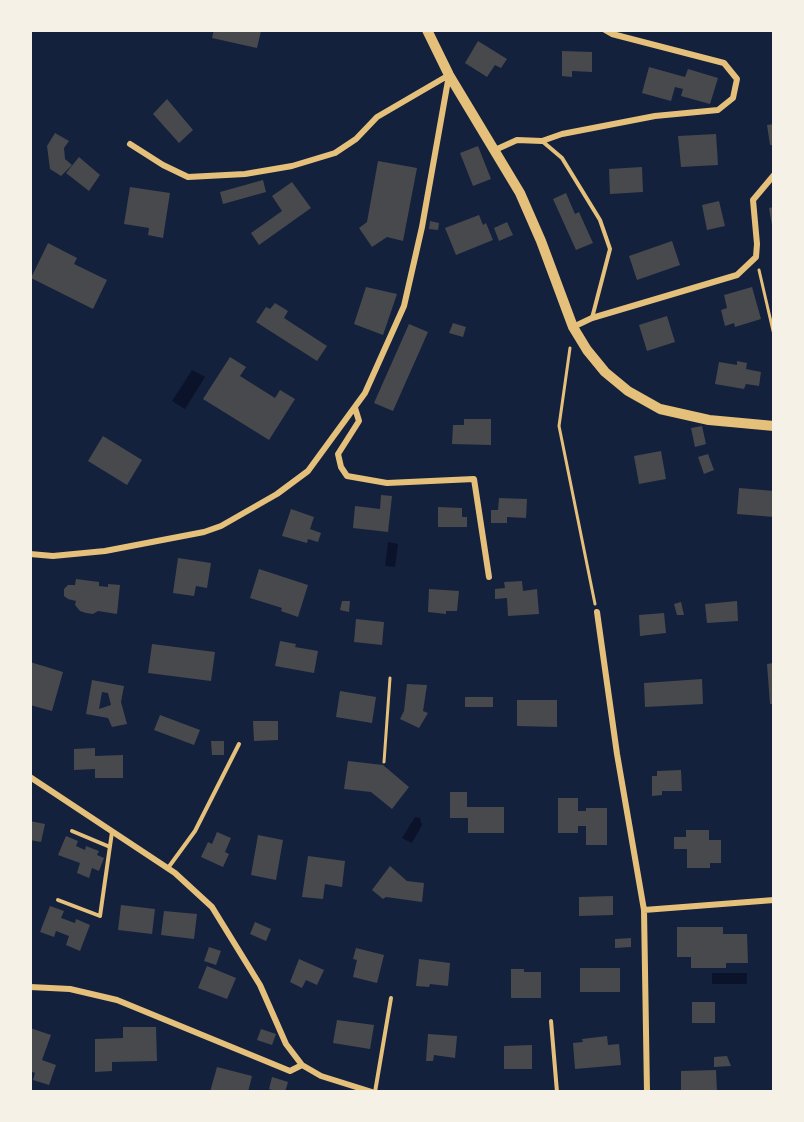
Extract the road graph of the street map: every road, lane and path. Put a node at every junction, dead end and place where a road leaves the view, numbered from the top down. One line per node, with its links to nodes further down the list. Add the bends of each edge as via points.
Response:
1 (427, 30): 3 (main road)
2 (604, 30): 4 (street, via 724,63 737,79 733,98 718,110 655,117)
3 (449, 75): 5 (street, via 377,117 356,139 335,153 292,166 245,174 188,177); 6 (main road); 13 (street, via 404,306)
4 (542, 141): 6 (street, via 517,140); 9 (lane, via 562,158 600,220 610,249)
5 (130, 144)
6 (495, 150): 10 (main road, via 524,203)
7 (774, 175): 8 (street, via 753,200)
8 (756, 257): 9 (street, via 737,275); 11 (path)
9 (592, 318): 10 (street)
10 (573, 327): 14 (main road, via 605,372 660,409 709,420)
11 (774, 335)
12 (571, 340): 17 (path, via 559,426)
13 (356, 408): 15 (street, via 308,471 221,526 105,551); 16 (street, via 359,421 338,454 347,476 387,483 474,479)
14 (774, 426)
15 (30, 554)
16 (489, 577)
17 (597, 612): 28 (street)
18 (390, 678): 20 (path)
19 (239, 744): 25 (lane, via 195,831)
20 (384, 762)
21 (30, 777): 23 (street)
22 (72, 831): 24 (lane)
23 (112, 832): 24 (lane); 25 (street)
24 (110, 847): 26 (lane, via 100,916)
25 (167, 868): 32 (street, via 212,907 260,986 286,1044)
26 (58, 900)
27 (774, 900): 28 (street)
28 (644, 910): 35 (street)
29 (30, 987): 32 (street, via 70,989 117,1000 290,1071)
30 (391, 998): 33 (lane)
31 (551, 1022): 34 (lane)
32 (302, 1065): 33 (street, via 321,1076)
33 (373, 1092)
34 (557, 1092)
35 (647, 1092)

